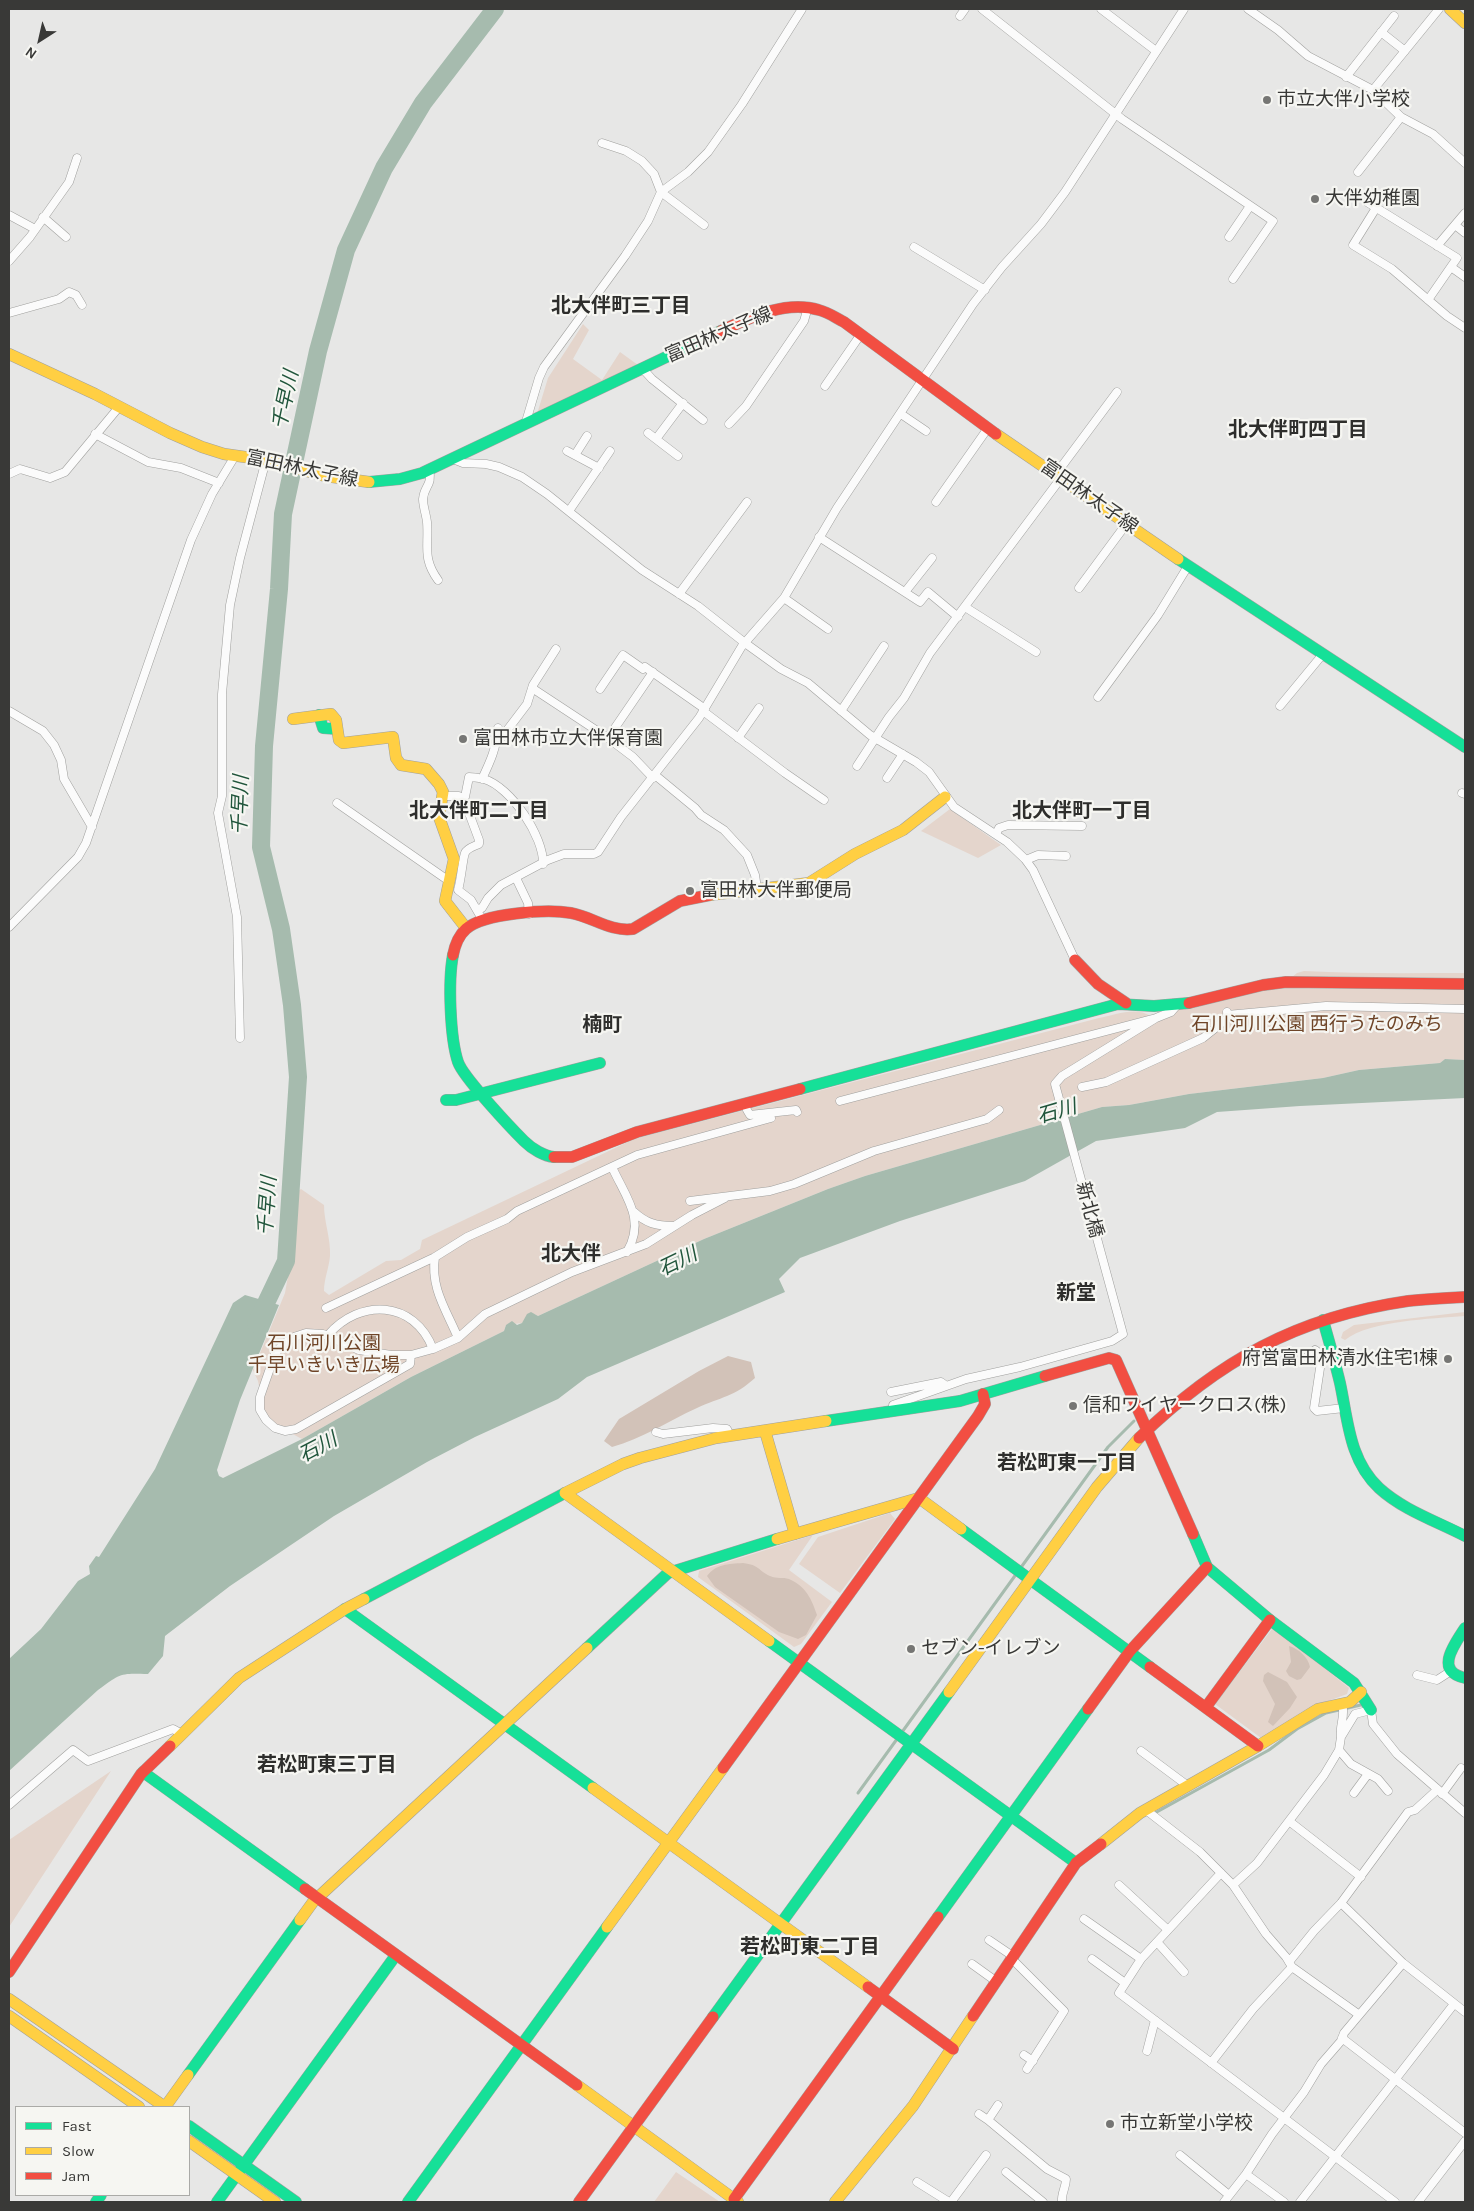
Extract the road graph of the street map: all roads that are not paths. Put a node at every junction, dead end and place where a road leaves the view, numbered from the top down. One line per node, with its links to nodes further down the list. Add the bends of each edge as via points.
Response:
1 (802, 9): 21 (street, via 708,152)
2 (982, 9): 15 (street)
3 (1101, 9): 11 (street)
4 (1184, 9): 11 (street)
5 (1248, 9): 13 (street, via 1308,56)
6 (1440, 9): 12 (street)
7 (1450, 9): 9 (street)
8 (1394, 16): 10 (street)
9 (1465, 23)
10 (1381, 32): 12 (street); 13 (street)
11 (1156, 51): 15 (street)
12 (1405, 51): 14 (street)
13 (1346, 77): 14 (street)
14 (1373, 90): 16 (street)
15 (1116, 113): 23 (street); 40 (street, via 1046,218)
16 (1401, 116): 19 (street, via 1433,134); 20 (street)
17 (602, 143): 21 (street, via 626,151 642,162 654,174)
18 (77, 158): 27 (street, via 69,182)
19 (1465, 163)
20 (1358, 172)
21 (662, 192): 28 (street); 57 (street, via 625,256 541,372)
22 (1367, 202): 24 (street)
23 (1250, 206): 33 (street); 39 (street, via 1273,221)
24 (1376, 208): 34 (street); 41 (street, via 1353,245 1392,269)
25 (1465, 213): 29 (street)
26 (9, 215): 30 (street)
27 (43, 217): 30 (street); 32 (street)
28 (704, 225)
29 (1455, 225): 31 (street); 34 (street)
30 (35, 230): 36 (street)
31 (1465, 233)
32 (66, 237)
33 (1229, 237)
34 (1437, 246): 37 (street, via 1457,258)
35 (914, 247): 40 (street)
36 (9, 261)
37 (1451, 267): 38 (street); 41 (street)
38 (1465, 277)
39 (1233, 279)
40 (984, 290): 49 (street)
41 (1428, 300): 45 (street)
42 (82, 305): 44 (street, via 76,295 69,292 59,299)
43 (808, 307): 46 (street, 富田林太子線, via 837,317); 48 (street, 富田林太子線, via 786,307 756,316); 56 (street, via 804,321 746,406)
44 (9, 313)
45 (1465, 328)
46 (861, 334): 49 (street, 富田林太子線); 50 (street)
47 (9, 354): 53 (street, 富田林太子線)
48 (642, 368): 52 (street); 57 (street, 富田林太子線)
49 (922, 381): 54 (street); 58 (street, 富田林太子線)
50 (826, 386)
51 (1117, 392): 74 (street)
52 (683, 403): 55 (street); 63 (street)
53 (119, 407): 61 (street); 67 (street, 富田林太子線, via 190,442)
54 (901, 414): 59 (street); 80 (street)
55 (703, 420)
56 (729, 424)
57 (525, 425): 69 (street, 富田林太子線)
58 (988, 428): 74 (street, 富田林太子線); 77 (street)
59 (926, 431)
60 (648, 433): 63 (street)
61 (95, 434): 73 (street, via 65,472 50,478 20,470); 75 (street, via 148,462 181,468)
62 (587, 436): 66 (street)
63 (656, 439): 68 (street)
64 (567, 450): 66 (street)
65 (610, 451): 71 (street)
66 (575, 455): 71 (street)
67 (235, 456): 70 (street, 富田林太子線); 75 (street)
68 (678, 456)
69 (452, 459): 72 (street, 富田林太子線); 78 (street, via 486,464 514,474 531,482)
70 (268, 461): 72 (street, 富田林太子線, via 338,480 370,483 400,479); 141 (street, via 230,605 222,694 222,796 218,814 237,918)
71 (599, 468): 78 (street)
72 (429, 470): 83 (street, via 432,480 423,498 427,521 426,551 427,562)
73 (9, 474)
74 (1059, 476): 79 (street, 富田林太子線); 88 (street)
75 (219, 483): 122 (street, via 191,540)
76 (747, 502): 86 (street)
77 (936, 502)
78 (569, 511): 86 (street, via 642,570)
79 (1127, 523): 82 (street, 富田林太子線); 84 (street)
80 (819, 537): 85 (street); 87 (street)
81 (932, 558): 85 (street)
82 (1188, 566): 95 (street, 富田林太子線); 99 (street, via 1153,622)
83 (438, 580)
84 (1078, 588)
85 (905, 592): 89 (street, via 920,602 928,592)
86 (679, 594): 91 (street)
87 (784, 598): 90 (street); 91 (street)
88 (965, 607): 89 (street); 94 (street)
89 (958, 617): 109 (street, via 930,653 904,698)
90 (828, 629)
91 (745, 643): 102 (street); 104 (street, via 808,683)
92 (884, 646): 104 (street)
93 (556, 649): 97 (street)
94 (1036, 652)
95 (1323, 654): 100 (street); 111 (street, 富田林太子線)
96 (653, 672): 98 (street, via 623,655); 102 (street); 107 (street)
97 (532, 688): 107 (street); 110 (street, via 527,704)
98 (600, 689)
99 (1098, 697)
100 (1280, 706)
101 (760, 708): 108 (street)
102 (704, 710): 108 (street); 114 (street)
103 (9, 711): 122 (street, via 42,731 54,744 64,779)
104 (841, 711): 109 (street)
105 (293, 719): 117 (street, via 331,714 336,720 339,740 343,743 393,737 396,758 401,765 426,769 442,788)
106 (498, 728): 110 (street)
107 (608, 738): 114 (street)
108 (738, 738): 120 (street)
109 (875, 738): 112 (street); 113 (street)
110 (497, 740): 116 (street)
111 (1465, 748)
112 (902, 754): 115 (street); 118 (street, via 929,772)
113 (857, 766)
114 (654, 777): 127 (street, via 621,817 598,852 564,854); 130 (street, via 701,816 724,830 747,855)
115 (887, 778)
116 (482, 779): 119 (street, via 469,777); 127 (street, via 497,787 522,809 543,855)
117 (444, 796): 119 (street, via 459,796); 129 (street, via 438,810 454,859)
118 (945, 797): 124 (street, via 962,813); 130 (street, via 903,830 855,854 809,883)
119 (462, 800): 131 (street, via 479,844 464,854 458,890 471,900)
120 (824, 800)
121 (337, 803): 129 (street)
122 (92, 826): 133 (street, via 78,857)
123 (1082, 826): 124 (street, via 1008,825 999,828)
124 (996, 834): 126 (street)
125 (1066, 856): 126 (street, via 1038,855)
126 (1026, 860): 135 (street)
127 (543, 864): 128 (street)
128 (516, 878): 131 (street, via 495,890); 132 (street)
129 (449, 881): 134 (street, via 445,901)
130 (757, 888): 132 (street, via 680,901 633,930 626,931 571,913)
131 (480, 914): 132 (street); 134 (street)
132 (529, 914)
133 (9, 927)
134 (466, 928): 144 (street, via 454,945 450,964 455,1047 462,1071)
135 (1075, 960): 137 (street, via 1085,974)
136 (1465, 984): 138 (street, via 1286,982)
137 (1126, 1003): 138 (street); 144 (street, via 637,1132 572,1157 552,1157 532,1148)
138 (1178, 1004): 140 (street, via 1172,1012)
139 (1465, 1009): 143 (street, via 1326,1006 1227,1014 1228,1018 1203,1038 1106,1082)
140 (1156, 1018): 146 (street); 166 (street, 新北橋, via 1062,1076 1056,1084 1123,1334 1112,1341)
141 (240, 1038)
142 (600, 1063): 144 (street)
143 (1082, 1087)
144 (482, 1094): 145 (street)
145 (446, 1100)
146 (840, 1101)
147 (747, 1110): 149 (street, via 750,1115)
148 (999, 1110): 152 (street, via 987,1119 874,1151 794,1184)
149 (797, 1112)
150 (771, 1118): 151 (street, via 637,1155)
151 (612, 1167): 154 (street); 157 (street, via 517,1211)
152 (724, 1198): 153 (street); 155 (street)
153 (690, 1201)
154 (632, 1210): 155 (street, via 649,1223); 156 (street, via 636,1222 635,1238)
155 (675, 1226): 156 (street)
156 (627, 1252): 162 (street, via 572,1272 485,1314)
157 (435, 1257): 159 (street); 162 (street, via 438,1293)
158 (1465, 1297): 160 (street, via 1404,1300)
159 (326, 1308)
160 (1323, 1320): 169 (street); 171 (street, via 1282,1335 1237,1359 1180,1398)
161 (328, 1335): 163 (street, via 346,1320 367,1310 384,1308 402,1312 417,1324 429,1338); 164 (street, via 375,1354); 164 (street, via 306,1333 294,1337 275,1354 260,1397 260,1410 275,1428 285,1431 307,1423 410,1364)
162 (458, 1338): 163 (street)
163 (433, 1349): 164 (street)
164 (411, 1356)
165 (1308, 1356): 169 (street, via 1315,1350 1322,1356 1314,1408 1317,1411)
166 (946, 1385): 167 (street, via 941,1382); 170 (street, via 893,1406)
167 (890, 1392)
168 (983, 1394): 170 (street); 171 (street, via 1113,1358 1120,1366); 176 (street, via 985,1404 978,1416)
169 (1344, 1408): 178 (street, via 1354,1454 1375,1484 1394,1500)
170 (894, 1412): 172 (street)
171 (1147, 1428): 179 (street); 181 (street, via 1115,1462)
172 (765, 1430): 174 (street); 177 (street)
173 (656, 1432): 174 (street, via 713,1428 727,1429)
174 (730, 1436): 175 (street, via 640,1458)
175 (565, 1493): 180 (street); 182 (street)
176 (918, 1498): 177 (street); 181 (street); 186 (street)
177 (794, 1534): 180 (street)
178 (1465, 1536)
179 (1208, 1567): 183 (street); 185 (street)
180 (673, 1571): 186 (street); 194 (street)
181 (1030, 1579): 185 (street); 197 (street)
182 (345, 1609): 194 (street); 195 (street, via 239,1678)
183 (1270, 1620): 190 (street); 191 (street)
184 (1465, 1628): 187 (street, via 1450,1652 1448,1666)
185 (1130, 1651): 191 (street); 211 (street)
186 (799, 1662): 197 (street); 213 (street)
187 (1452, 1672): 188 (street, via 1437,1680); 189 (street, via 1458,1678)
188 (1417, 1675)
189 (1465, 1678)
190 (1362, 1692): 192 (street); 193 (street)
191 (1206, 1707): 198 (street)
192 (1343, 1707): 196 (street); 198 (street, via 1318,1709)
193 (1370, 1710): 196 (street, via 1355,1714); 206 (street, via 1373,1724 1384,1740)
194 (504, 1724): 213 (street); 219 (street)
195 (182, 1734): 202 (street); 208 (street, via 173,1729 88,1761 72,1750)
196 (1341, 1737): 199 (street)
197 (911, 1744): 211 (street); 222 (street)
198 (1258, 1746): 204 (street)
199 (1339, 1750): 203 (street, via 1351,1764); 212 (street, via 1324,1776)
200 (1141, 1751): 204 (street)
201 (1461, 1768): 206 (street)
202 (143, 1772): 219 (street); 233 (street)
203 (1368, 1774): 205 (street, via 1378,1779); 207 (street)
204 (1188, 1786): 209 (street)
205 (1388, 1791)
206 (1440, 1792): 210 (street); 216 (street, via 1408,1812)
207 (1354, 1793)
208 (9, 1805)
209 (1148, 1812): 214 (street); 215 (street, via 1200,1852)
210 (1465, 1813)
211 (1011, 1816): 214 (street); 237 (street)
212 (1289, 1821): 216 (street); 218 (street, via 1257,1863)
213 (668, 1843): 222 (street); 247 (street)
214 (1076, 1863): 229 (street)
215 (1221, 1873): 218 (street); 223 (street)
216 (1361, 1877): 220 (street)
217 (1119, 1885): 223 (street)
218 (1233, 1885): 232 (street, via 1269,1939)
219 (317, 1898): 226 (street); 258 (street)
220 (1341, 1903): 230 (street); 232 (street, via 1314,1931)
221 (1084, 1919): 228 (street)
222 (780, 1924): 237 (street); 263 (street)
223 (1168, 1930): 225 (street)
224 (989, 1940): 229 (street)
225 (1157, 1942): 228 (street); 234 (street)
226 (396, 1955): 247 (street); 270 (street)
227 (1092, 1959): 236 (street)
228 (1141, 1959): 236 (street)
229 (1015, 1961): 235 (street); 251 (street, via 1064,2011)
230 (1403, 1963): 239 (street); 241 (street)
231 (972, 1964): 235 (street)
232 (1291, 1965): 241 (street); 252 (street)
233 (9, 1972)
234 (1184, 1972)
235 (997, 1982): 248 (street)
236 (1125, 1983): 243 (street, via 1119,1993)
237 (880, 1996): 248 (street); 276 (street)
238 (9, 1999): 257 (street)
239 (1454, 2004): 240 (street); 254 (street)
240 (1465, 2012)
241 (1358, 2014): 245 (street)
242 (9, 2016): 256 (street)
243 (1154, 2020): 244 (street); 252 (street)
244 (1150, 2036): 246 (street); 249 (street)
245 (1342, 2038): 254 (street); 260 (street)
246 (1158, 2041)
247 (522, 2046): 263 (street); 280 (street)
248 (952, 2049): 282 (street, via 912,2106)
249 (1146, 2051)
250 (1024, 2055): 251 (street)
251 (1033, 2061): 253 (street)
252 (1211, 2063): 260 (street)
253 (1027, 2069)
254 (1395, 2080): 264 (street); 269 (street)
255 (998, 2105): 261 (street)
256 (138, 2106)
257 (163, 2106)
258 (165, 2106)
259 (979, 2114): 261 (street)
260 (1285, 2117): 269 (street); 272 (street)
261 (988, 2120): 285 (street, via 1044,2172 1066,2179)
262 (190, 2127): 270 (street)
263 (634, 2127): 276 (street); 281 (street)
264 (1465, 2133)
265 (1465, 2141): 290 (street)
266 (190, 2142): 273 (street)
267 (986, 2155): 283 (street)
268 (1180, 2155): 275 (street)
269 (1336, 2156): 288 (street); 289 (street)
270 (244, 2165): 273 (street); 279 (street)
271 (1006, 2172): 284 (street)
272 (1246, 2174): 275 (street); 287 (street)
273 (236, 2175): 277 (street); 278 (street)
274 (917, 2182): 283 (street)
275 (1229, 2195): 286 (street)
276 (736, 2201)
277 (217, 2202)
278 (275, 2202)
279 (296, 2202)
280 (408, 2202)
281 (579, 2202)
282 (835, 2202)
283 (950, 2202)
284 (1043, 2202)
285 (1062, 2202)
286 (1224, 2202)
287 (1284, 2202)
288 (1300, 2202)
289 (1395, 2202)
290 (1418, 2202)

